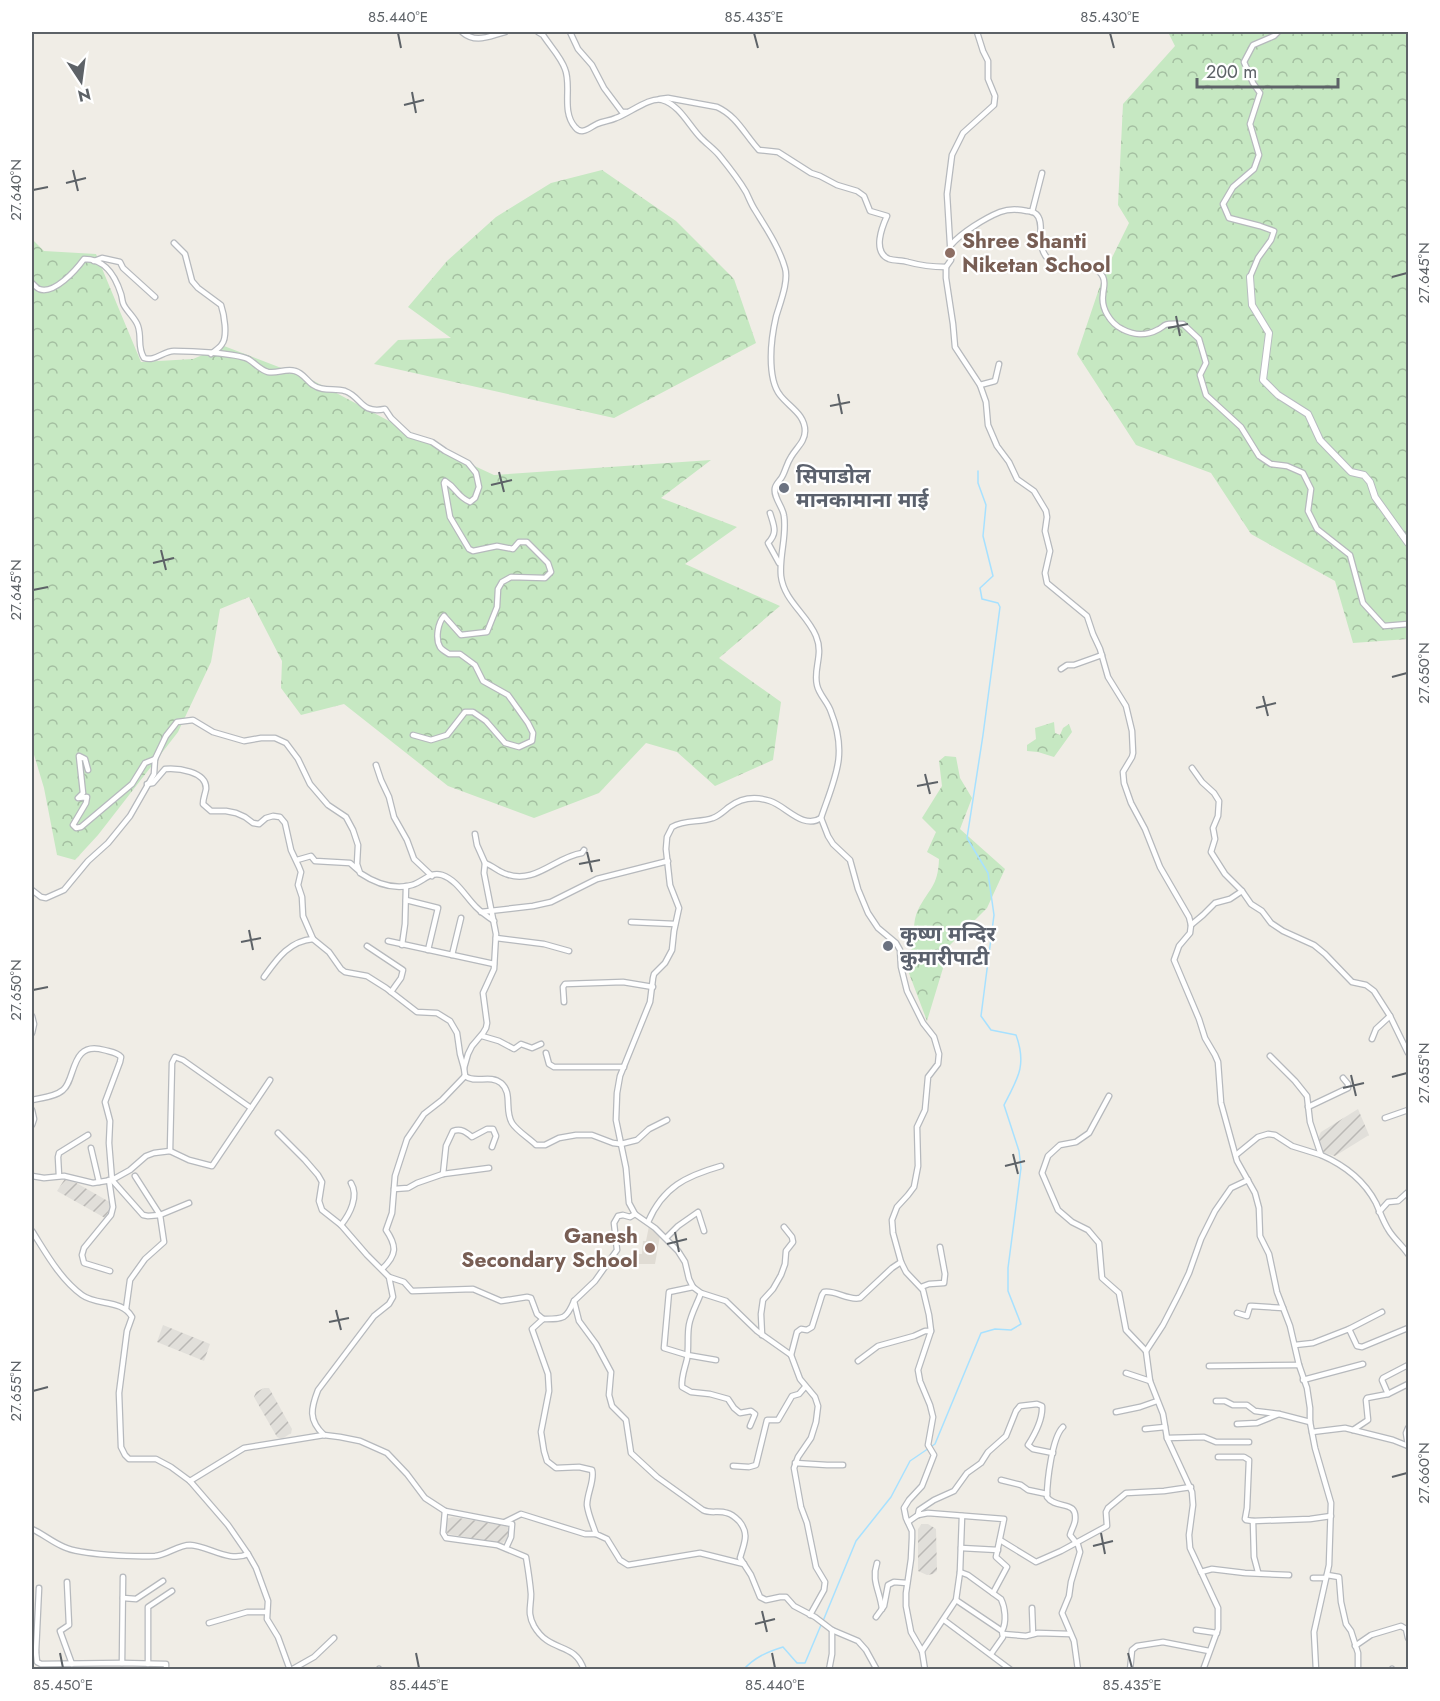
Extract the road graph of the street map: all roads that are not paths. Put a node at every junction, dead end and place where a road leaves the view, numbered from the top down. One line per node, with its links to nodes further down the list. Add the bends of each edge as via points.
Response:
1 (462, 32): 2 (street, via 481,39)
2 (505, 32)
3 (537, 32): 8 (street, via 543,35 566,71 567,105 575,128 584,131)
4 (570, 32): 8 (street, via 616,105)
5 (977, 32): 12 (street, via 988,61 994,105 963,133 952,155 946,194)
6 (1278, 32): 15 (street, via 1253,45 1244,62 1260,93 1250,124 1259,155 1254,169 1233,187 1223,204 1228,218 1274,231)
7 (657, 99): 8 (street); 14 (street, via 726,111 759,150 778,152 811,173 857,191 864,196 870,211 887,216 880,231 880,246 888,259); 23 (street, via 674,107 719,155 766,226 785,268 771,366 778,392 802,419 805,435 775,488 785,522)
8 (627, 112)
9 (1042, 173): 10 (street)
10 (1032, 212): 12 (street, via 1000,212); 24 (street, via 1038,218 1042,250 1051,262 1062,267 1084,266 1103,277 1105,309 1120,328 1144,334 1166,324 1183,324 1199,339 1206,363 1200,375 1206,394 1241,427 1258,456 1303,473 1311,489 1308,511 1317,529 1350,555 1363,603 1384,626)
11 (174, 243): 18 (street, via 185,254 192,281 222,305 225,337)
12 (951, 244): 14 (street, via 951,260)
13 (93, 261): 16 (street, via 84,259 69,278 47,290); 17 (street, via 102,258 120,262); 18 (street, via 103,263 112,272 123,305 138,325 144,357 171,351)
14 (946, 267): 20 (street, via 955,347)
15 (1250, 277): 22 (main road, via 1252,305 1269,333 1263,380 1308,414 1320,440 1351,472 1364,475)
16 (32, 283)
17 (155, 297)
18 (211, 354): 27 (street, via 246,358 268,372 294,371 323,390 344,391 367,408 385,409 409,435 432,442 468,463 476,473 480,487 470,502 444,483 450,517 469,549 513,549 519,542 527,542 548,563 551,572 545,578 512,577 502,582 487,632 461,635 444,616 439,622 440,646 448,654 460,654 475,665 483,681 508,695 533,732 532,741 519,747 505,743 473,712 465,712 447,735 431,741)
19 (999, 364): 20 (street, via 995,381)
20 (980, 385): 25 (street, via 988,425 997,446 1017,479 1034,491 1046,511 1045,531 1050,546 1047,583 1087,616)
21 (770, 513): 23 (street, via 776,531 768,543)
22 (1408, 543)
23 (781, 566): 33 (street, via 783,587 818,639 816,684 831,710 839,741 836,778)
24 (1408, 624)
25 (1102, 655): 26 (street); 51 (street, via 1108,677 1123,699 1131,721 1133,753 1123,772 1124,783 1160,867)
26 (1061, 669)
27 (413, 735)
28 (155, 759): 31 (street, via 145,763 132,784 76,828 73,825 87,804 87,797 78,798 83,793 80,756); 32 (street, via 154,774); 39 (street, via 177,722 193,720 213,732 244,741 275,738 286,743 310,784 328,805 346,817 358,845)
29 (376, 765): 40 (street, via 414,859)
30 (1192, 768): 43 (street, via 1219,801 1211,852)
31 (88, 770)
32 (147, 784): 36 (street, via 153,783 165,769 190,771 205,785 203,804 211,811 236,813 259,824 266,818 279,817 285,822); 42 (street, via 130,816 64,890 46,898)
33 (821, 818): 37 (street, via 808,821 770,801 741,800 715,817 672,827 666,842); 120 (street, via 833,844 850,860 868,913 900,950 907,991 934,1037 939,1054 938,1064 928,1077 925,1110 917,1127 914,1187 897,1207 892,1220)
34 (475, 834): 38 (street)
35 (584, 850): 38 (street, via 540,873 520,877)
36 (297, 860): 39 (street, via 311,856 315,861 350,863); 53 (street, via 303,916)
37 (668, 861): 45 (street, via 597,879 551,902); 50 (street, via 679,908)
38 (485, 863): 45 (street)
39 (358, 870): 41 (street, via 371,881)
40 (432, 876): 41 (street); 46 (street, via 437,874 454,882)
41 (406, 886): 44 (street)
42 (32, 890)
43 (1242, 891): 51 (street, via 1215,903); 66 (street, via 1271,923 1314,945 1352,982 1374,991)
44 (406, 900): 55 (street); 57 (street, via 438,908)
45 (491, 910): 46 (street); 48 (street)
46 (481, 912): 48 (street)
47 (460, 918): 59 (street)
48 (494, 921): 52 (street)
49 (631, 922): 50 (street)
50 (675, 924): 62 (street, via 672,950 654,974)
51 (1191, 925): 94 (street, via 1174,960 1218,1062 1219,1095)
52 (496, 938): 58 (street); 60 (street)
53 (313, 939): 61 (street, via 291,946); 63 (street, via 345,972 367,976)
54 (388, 941): 55 (street)
55 (402, 945): 57 (street)
56 (366, 946): 63 (street, via 403,970)
57 (428, 950): 59 (street)
58 (569, 951)
59 (452, 955): 60 (street)
60 (494, 964): 68 (street, via 483,993 487,1023)
61 (264, 977)
62 (653, 987): 64 (street, via 623,982 564,984); 74 (street)
63 (391, 992): 75 (street, via 420,1013 437,1012 450,1020 457,1033)
64 (564, 1002)
65 (32, 1016): 67 (street)
66 (1390, 1016): 69 (street, via 1376,1029); 72 (street)
67 (32, 1033)
68 (482, 1036): 70 (street, via 514,1049 521,1044 532,1048); 75 (street, via 472,1046)
69 (1372, 1039)
70 (541, 1044)
71 (546, 1053): 74 (street, via 554,1067)
72 (1408, 1053)
73 (1269, 1056): 81 (street, via 1295,1081 1306,1096)
74 (624, 1067): 90 (street, via 616,1102)
75 (464, 1068): 76 (street)
76 (465, 1077): 90 (street, via 501,1083 506,1089 512,1123 537,1145 576,1134); 106 (street, via 424,1114 407,1139)
77 (1343, 1078): 81 (street, via 1348,1088)
78 (270, 1080): 82 (street)
79 (1109, 1096): 138 (street, via 1089,1133 1076,1142 1060,1145 1048,1156 1042,1173 1058,1210 1088,1230 1099,1243 1102,1278 1119,1293 1126,1330)
80 (32, 1100): 102 (street, via 61,1092 83,1053 96,1048 121,1057 105,1102 110,1121)
81 (1308, 1107): 95 (street)
82 (251, 1108): 93 (street, via 212,1166); 93 (street, via 175,1057)
83 (32, 1110): 87 (street)
84 (1408, 1110): 85 (street)
85 (1385, 1118)
86 (667, 1120): 90 (street, via 637,1140)
87 (32, 1125)
88 (278, 1133): 113 (street, via 318,1175 322,1182 319,1203)
89 (88, 1135): 100 (street, via 59,1153)
90 (621, 1144): 110 (street, via 630,1207)
91 (492, 1147): 98 (street, via 496,1136 493,1129 472,1137 466,1131 453,1131 446,1146)
92 (91, 1148): 104 (street)
93 (170, 1151): 102 (street, via 146,1156)
94 (1236, 1155): 95 (street, via 1268,1134); 103 (street)
95 (1321, 1155): 109 (street, via 1348,1169 1369,1192)
96 (721, 1166): 112 (street, via 695,1174 668,1191)
97 (489, 1168): 98 (street)
98 (442, 1174): 106 (street, via 408,1188)
99 (32, 1176): 100 (street)
100 (59, 1176): 104 (street)
101 (135, 1176): 111 (street)
102 (111, 1180): 104 (street); 111 (street, via 140,1213); 122 (street, via 111,1215 82,1255 84,1263)
103 (1248, 1180): 128 (street, via 1255,1193 1260,1236 1269,1254); 138 (street, via 1231,1188 1215,1211 1179,1294)
104 (99, 1182)
105 (351, 1183): 113 (street, via 355,1189 353,1203)
106 (394, 1189): 121 (street, via 386,1230 393,1242 392,1259)
107 (1408, 1192): 109 (street, via 1398,1201 1388,1202)
108 (189, 1203): 111 (street)
109 (1379, 1212): 119 (street)
110 (635, 1214): 112 (street); 127 (street, via 618,1216 614,1223 617,1250 595,1281)
111 (160, 1215): 129 (street, via 164,1242 130,1280)
112 (648, 1222): 117 (street)
113 (341, 1225): 121 (street)
114 (784, 1227): 136 (street, via 793,1242 786,1251 781,1275 764,1300 760,1314)
115 (32, 1231): 129 (street, via 58,1270 83,1296)
116 (704, 1231): 117 (street, via 698,1212)
117 (666, 1238): 124 (street, via 685,1262)
118 (940, 1247): 125 (street, via 944,1282)
119 (1408, 1254)
120 (901, 1262): 125 (street); 140 (street, via 860,1298 824,1292 812,1327 796,1332)
121 (382, 1269): 123 (street)
122 (110, 1271)
123 (389, 1277): 132 (street, via 404,1281 412,1291 473,1289 501,1301 531,1298); 166 (street, via 393,1297 389,1304 374,1316 318,1389 311,1413)
124 (693, 1287): 126 (street); 139 (street, via 669,1292 663,1344 665,1349)
125 (921, 1287): 135 (street)
126 (701, 1293): 136 (street, via 726,1302); 139 (street, via 688,1327)
127 (574, 1300): 132 (street, via 566,1317); 195 (street, via 579,1322 611,1372 609,1395 612,1406 626,1420 631,1453 702,1510 730,1513 737,1519 747,1535 740,1558)
128 (1283, 1308): 131 (street, via 1250,1306 1248,1316); 137 (street)
129 (126, 1309): 176 (street, via 132,1317 126,1331 119,1393 121,1447 129,1459 156,1460)
130 (1382, 1312): 134 (street)
131 (1237, 1313)
132 (543, 1319): 187 (street, via 532,1329 549,1382 541,1432 544,1451 547,1461 556,1468 592,1470 587,1506)
133 (1408, 1328): 134 (street, via 1359,1348)
134 (1349, 1329): 137 (street, via 1314,1343)
135 (931, 1331): 142 (street, via 878,1347); 185 (street, via 918,1370 933,1417 928,1443 934,1458 922,1486 904,1508)
136 (762, 1335): 140 (street)
137 (1295, 1345): 144 (street)
138 (1146, 1351): 149 (street)
139 (687, 1355): 141 (street); 159 (street, via 682,1387 728,1399 740,1413 750,1411 755,1414)
140 (791, 1355): 151 (street)
141 (716, 1360)
142 (858, 1361)
143 (1363, 1364): 148 (street)
144 (1299, 1365): 146 (street); 148 (street)
145 (1408, 1365): 152 (street, via 1383,1378)
146 (1209, 1366)
147 (1126, 1374): 149 (street)
148 (1303, 1380): 157 (street)
149 (1150, 1381): 153 (street)
150 (1408, 1384): 152 (street)
151 (805, 1387): 172 (street, via 817,1401 817,1411 811,1438); 174 (street, via 792,1396 778,1420 766,1420 756,1465)
152 (1388, 1394): 164 (street, via 1367,1398 1368,1420)
153 (1157, 1401): 155 (street); 161 (street)
154 (1216, 1401): 156 (street)
155 (1116, 1412)
156 (1279, 1414): 157 (street); 158 (street, via 1257,1423)
157 (1310, 1422): 165 (street)
158 (1237, 1424)
159 (750, 1425)
160 (1063, 1427): 170 (street)
161 (1165, 1427): 163 (street); 167 (street)
162 (1408, 1428): 169 (street)
163 (1145, 1429)
164 (1352, 1430): 165 (street); 169 (street)
165 (1312, 1432): 182 (street)
166 (324, 1435): 176 (street, via 244,1448); 179 (street, via 360,1441 387,1453 425,1498)
167 (1167, 1438): 168 (street); 177 (street)
168 (1249, 1442)
169 (1408, 1446)
170 (1053, 1453): 178 (street); 180 (street, via 1028,1445 1037,1429 1042,1406 1020,1406 1006,1436 981,1463 970,1470 954,1491 928,1503)
171 (1218, 1457): 183 (street, via 1249,1460 1245,1519)
172 (795, 1463): 173 (street); 214 (street, via 801,1507 818,1571 825,1582)
173 (843, 1465)
174 (733, 1466)
175 (1001, 1480): 178 (street)
176 (190, 1481): 193 (street)
177 (1191, 1487): 189 (street, via 1126,1493 1108,1508 1107,1526); 197 (street, via 1189,1541)
178 (1047, 1494): 189 (street, via 1049,1501 1074,1510 1070,1535)
179 (445, 1511): 184 (street); 190 (street, via 446,1538)
180 (918, 1515): 181 (street); 185 (street)
181 (962, 1516): 188 (street, via 1004,1519); 191 (street)
182 (1331, 1516): 183 (street); 201 (street)
183 (1253, 1521): 198 (street)
184 (506, 1522): 187 (street, via 521,1514); 190 (street, via 512,1524)
185 (908, 1522): 205 (street, via 912,1538)
186 (32, 1529): 193 (street, via 75,1551 158,1556 191,1545 225,1555)
187 (596, 1534): 195 (street, via 607,1539 620,1560 628,1565 700,1553)
188 (1000, 1540): 189 (street, via 1036,1562); 192 (street)
189 (1077, 1542): 223 (street, via 1079,1557 1062,1613)
190 (506, 1548): 239 (street, via 526,1557 529,1614 534,1626 544,1639 578,1656)
191 (961, 1548): 192 (street); 196 (street)
192 (998, 1550): 208 (street, via 997,1560 1007,1568)
193 (248, 1554): 213 (street, via 267,1594)
194 (877, 1563): 212 (street, via 874,1578)
195 (744, 1564): 214 (street, via 760,1597 786,1597)
196 (960, 1572): 208 (street); 210 (street)
197 (1201, 1572): 198 (street); 221 (street, via 1218,1608)
198 (1258, 1572): 199 (street)
199 (1289, 1575)
200 (123, 1577): 209 (street)
201 (1327, 1577): 202 (street); 226 (street, via 1339,1576 1346,1624); 247 (street, via 1314,1632)
202 (1313, 1578)
203 (164, 1581): 209 (street, via 136,1599)
204 (67, 1582): 233 (street, via 69,1625 60,1631)
205 (908, 1583): 212 (street, via 888,1584); 227 (street, via 910,1626)
206 (39, 1588): 229 (street)
207 (172, 1591): 234 (street, via 148,1607)
208 (993, 1593): 220 (street, via 1003,1603)
209 (123, 1598): 232 (street)
210 (956, 1600): 216 (street); 220 (street)
211 (1032, 1608): 222 (street)
212 (882, 1609): 215 (street)
213 (267, 1612): 217 (street, via 247,1612); 238 (street)
214 (812, 1616): 218 (street)
215 (876, 1617)
216 (944, 1620): 227 (street); 230 (street)
217 (209, 1623)
218 (832, 1630): 240 (street); 241 (street, via 862,1645)
219 (1196, 1630): 221 (street)
220 (1003, 1633): 222 (street); 230 (street)
221 (1217, 1633): 228 (street)
222 (1033, 1634): 223 (street)
223 (1070, 1634): 244 (street, via 1076,1647)
224 (334, 1638): 238 (street, via 315,1657)
225 (1408, 1638): 226 (street, via 1401,1626 1371,1635)
226 (1355, 1646): 248 (street)
227 (922, 1651): 242 (street)
228 (1209, 1651): 245 (street, via 1162,1642 1137,1646 1132,1650); 246 (street)
229 (34, 1652): 233 (street, via 41,1664)
230 (991, 1654): 243 (street)
231 (107, 1663): 232 (street); 233 (street); 236 (street)
232 (122, 1663): 235 (street)
233 (72, 1664)
234 (148, 1664): 235 (street); 237 (street, via 166,1664)
235 (140, 1666)
236 (107, 1670)
237 (166, 1670)
238 (290, 1670)
239 (584, 1670)
240 (829, 1670)
241 (877, 1670)
242 (925, 1670)
243 (1011, 1670)
244 (1078, 1670)
245 (1130, 1670)
246 (1203, 1670)
247 (1316, 1670)
248 (1358, 1670)

